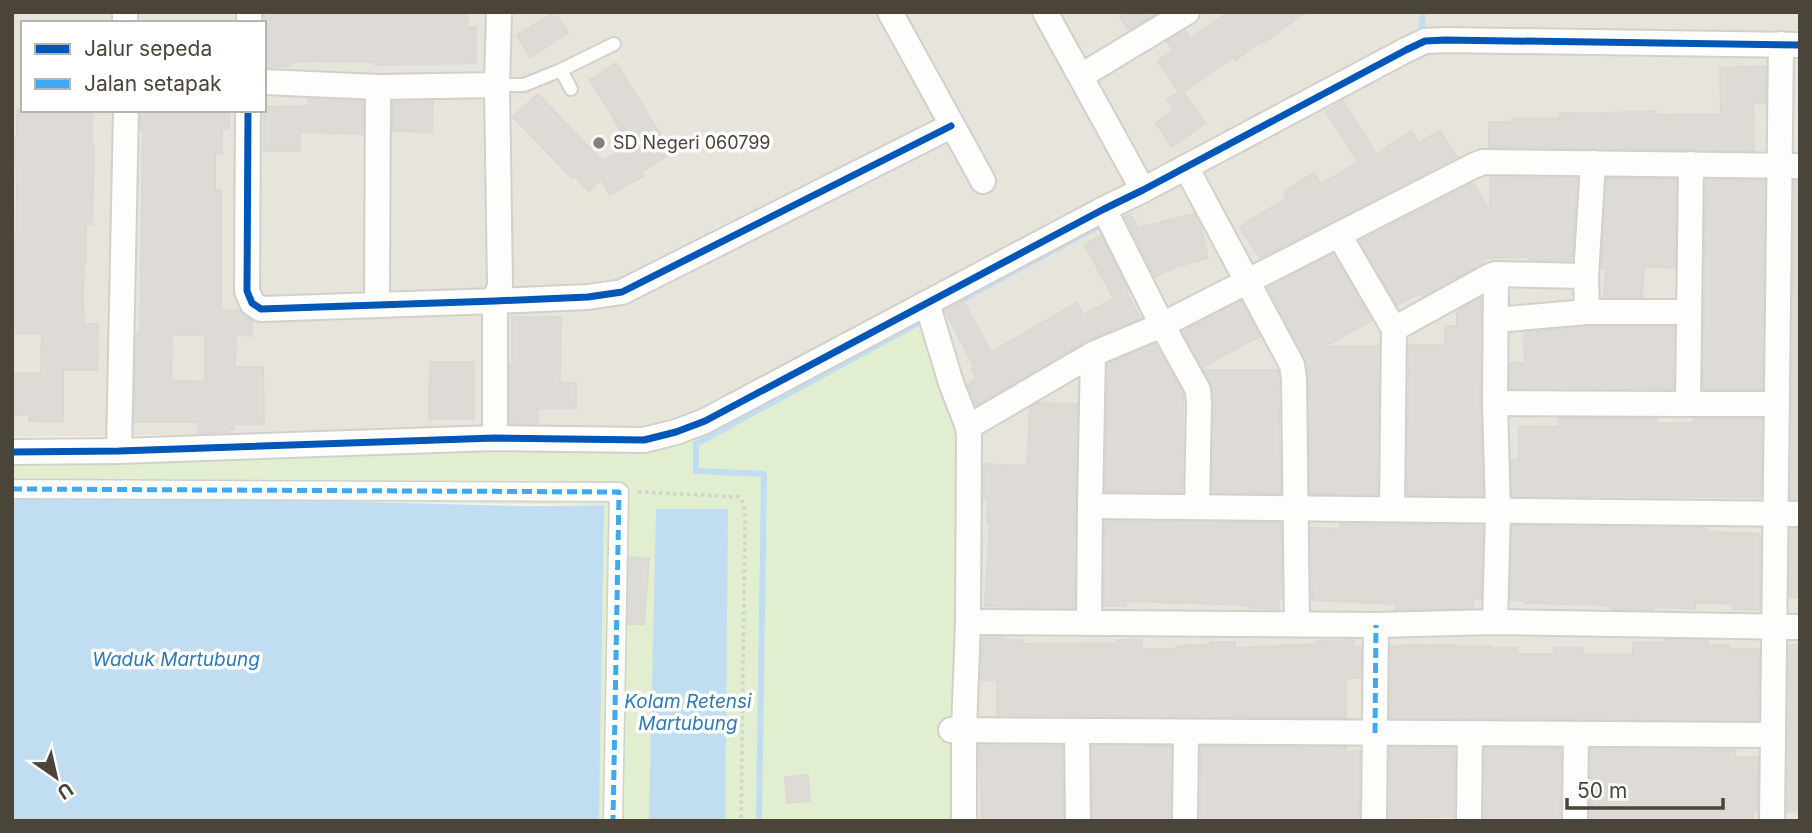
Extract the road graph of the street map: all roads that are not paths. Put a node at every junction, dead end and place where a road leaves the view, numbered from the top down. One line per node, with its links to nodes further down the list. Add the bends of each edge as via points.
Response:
1 (499, 12): 10 (street)
2 (890, 12): 15 (street)
3 (1045, 12): 8 (street)
4 (1187, 12): 8 (street)
5 (614, 44): 7 (lane)
6 (1790, 45): 18 (street); 19 (street, via 1445,40 1418,44)
7 (561, 70): 10 (lane, via 524,85); 12 (lane)
8 (1081, 76): 21 (street)
9 (266, 82): 11 (street)
10 (497, 85): 11 (street); 27 (street, via 500,285)
11 (378, 87): 28 (street)
12 (571, 89)
13 (126, 112): 41 (street)
14 (248, 112): 28 (street, via 247,291 252,303 261,309)
15 (951, 126): 20 (street); 27 (street, via 622,292)
16 (1592, 163): 17 (street); 23 (street, via 1483,162); 25 (street)
17 (1691, 164): 18 (street); 31 (street)
18 (1790, 165): 38 (street)
19 (1190, 173): 21 (street); 26 (street)
20 (983, 181)
21 (1143, 190): 22 (street)
22 (1108, 217): 29 (street); 33 (street)
23 (1339, 235): 26 (street); 34 (street)
24 (1496, 274): 25 (street); 32 (street); 34 (street)
25 (1586, 276): 30 (street)
26 (1248, 281): 33 (street); 46 (street, via 1292,365)
27 (495, 301): 28 (street); 40 (street)
28 (377, 305)
29 (930, 312): 39 (street); 40 (street, via 676,432 643,440)
30 (1587, 312): 31 (street); 32 (street)
31 (1689, 312): 37 (street)
32 (1496, 320): 36 (street)
33 (1162, 325): 35 (street); 45 (street, via 1198,390)
34 (1394, 329): 47 (street)
35 (1093, 354): 39 (street); 44 (street)
36 (1496, 403): 37 (street); 48 (street)
37 (1688, 404): 38 (street)
38 (1777, 404): 49 (street)
39 (968, 427): 50 (street)
40 (495, 438): 41 (street)
41 (120, 451): 42 (street)
42 (12, 452)
43 (12, 489): 64 (street, via 619,492)
44 (1090, 506): 45 (street); 52 (street)
45 (1197, 507): 46 (street)
46 (1296, 508): 47 (street); 53 (street)
47 (1392, 509): 48 (street)
48 (1498, 510): 49 (street); 51 (street)
49 (1788, 514): 55 (street)
50 (968, 622): 52 (street); 57 (street)
51 (1495, 622): 54 (street); 55 (street)
52 (1089, 623): 53 (street)
53 (1297, 624): 54 (street)
54 (1376, 625): 60 (street)
55 (1774, 627): 56 (street); 63 (street)
56 (1800, 627)
57 (959, 730): 58 (street); 65 (street)
58 (1077, 731): 59 (street); 66 (street)
59 (1186, 732): 60 (street); 67 (street)
60 (1375, 733): 61 (street); 68 (street)
61 (1470, 733): 62 (street); 69 (street)
62 (1576, 734): 63 (street); 70 (street)
63 (1773, 735): 71 (street)
64 (613, 821)
65 (964, 821)
66 (1078, 821)
67 (1185, 821)
68 (1374, 821)
69 (1469, 821)
70 (1575, 821)
71 (1772, 821)

